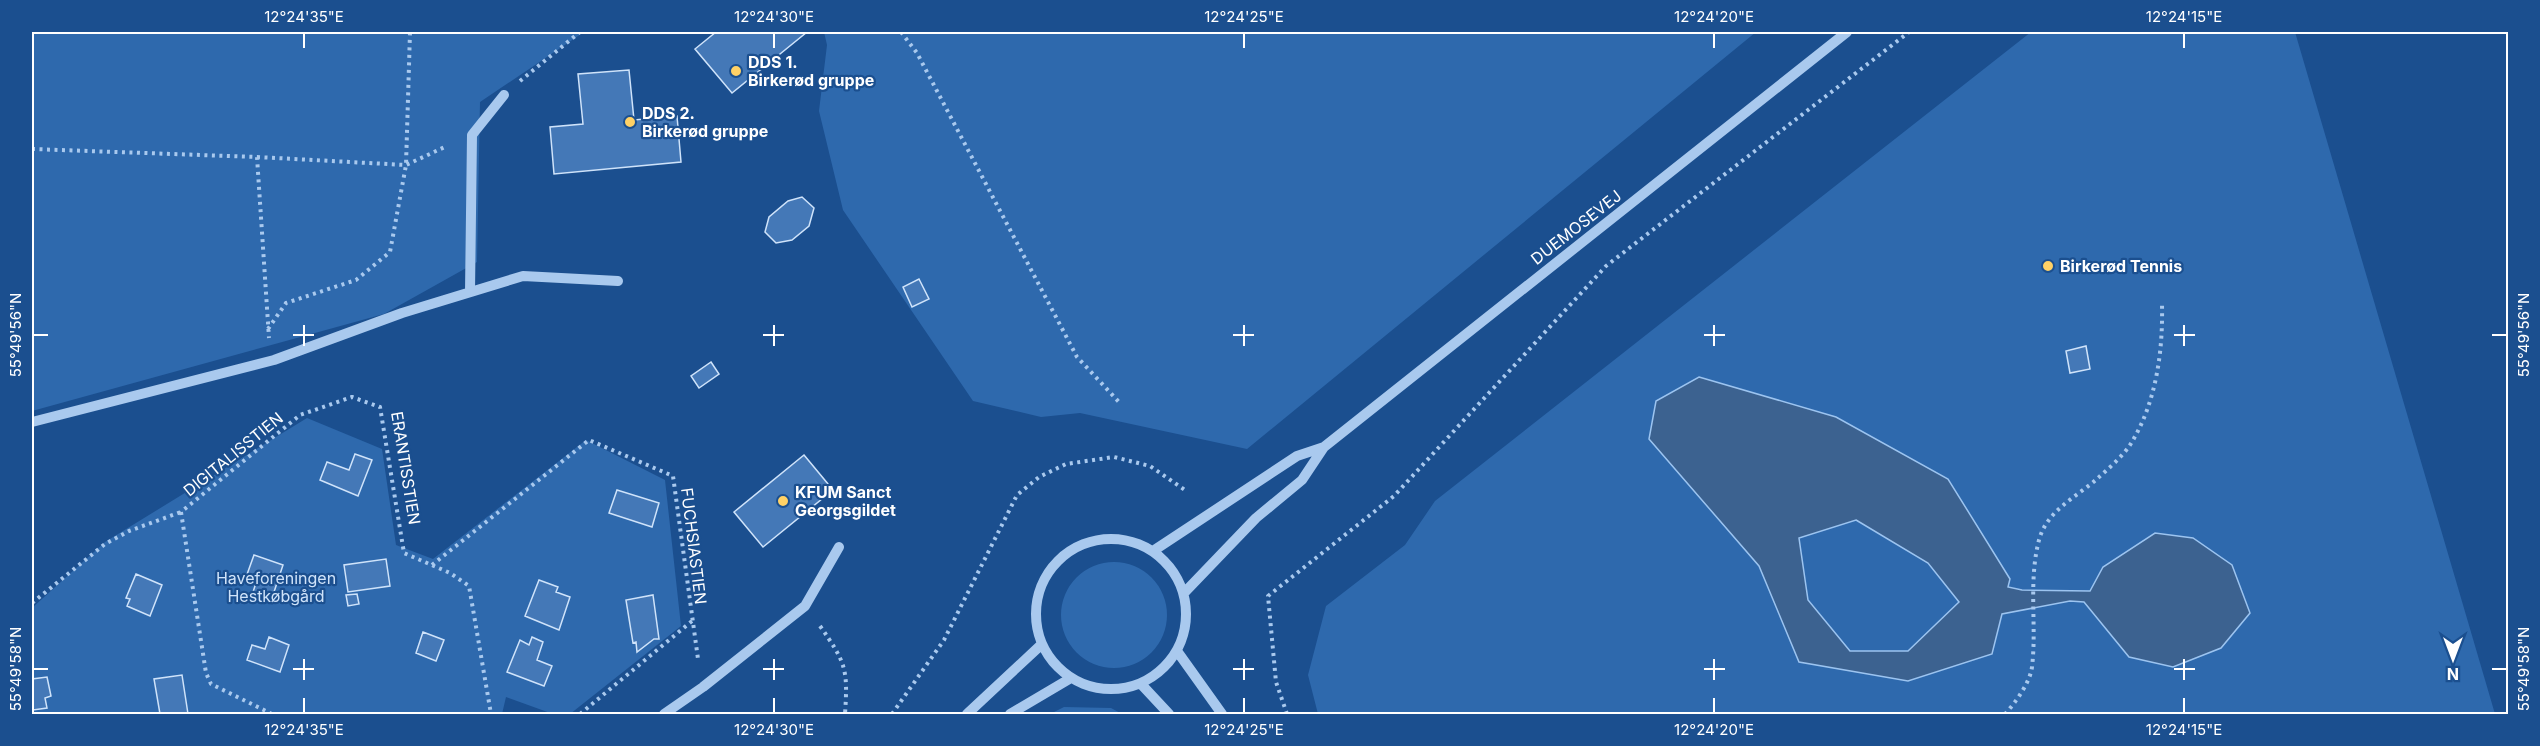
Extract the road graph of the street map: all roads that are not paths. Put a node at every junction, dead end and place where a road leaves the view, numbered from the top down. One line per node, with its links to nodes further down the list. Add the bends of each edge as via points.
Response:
1 (1847, 32): 6 (street, DUEMOSEVEJ)
2 (504, 95): 4 (street, via 471,135)
3 (618, 281): 4 (street, via 523,276)
4 (470, 292): 5 (street, via 274,360)
5 (32, 422)
6 (1324, 447): 8 (street, DUEMOSEVEJ, via 1297,456); 9 (street, DUEMOSEVEJ, via 1302,480 1256,518)
7 (839, 547): 14 (street, via 805,606)
8 (1153, 551): 9 (street, via 1172,570); 10 (street, via 1128,541 1101,540 1075,548 1053,566 1040,590 1036,616)
9 (1184, 593): 11 (street, via 1186,622)
10 (1042, 644): 12 (street, via 1054,663); 15 (street)
11 (1177, 651): 13 (street, via 1162,670); 18 (street)
12 (1071, 678): 13 (street, via 1093,687 1118,689); 16 (street)
13 (1141, 684): 17 (street)
14 (663, 714)
15 (967, 714)
16 (1010, 714)
17 (1169, 714)
18 (1222, 714)

